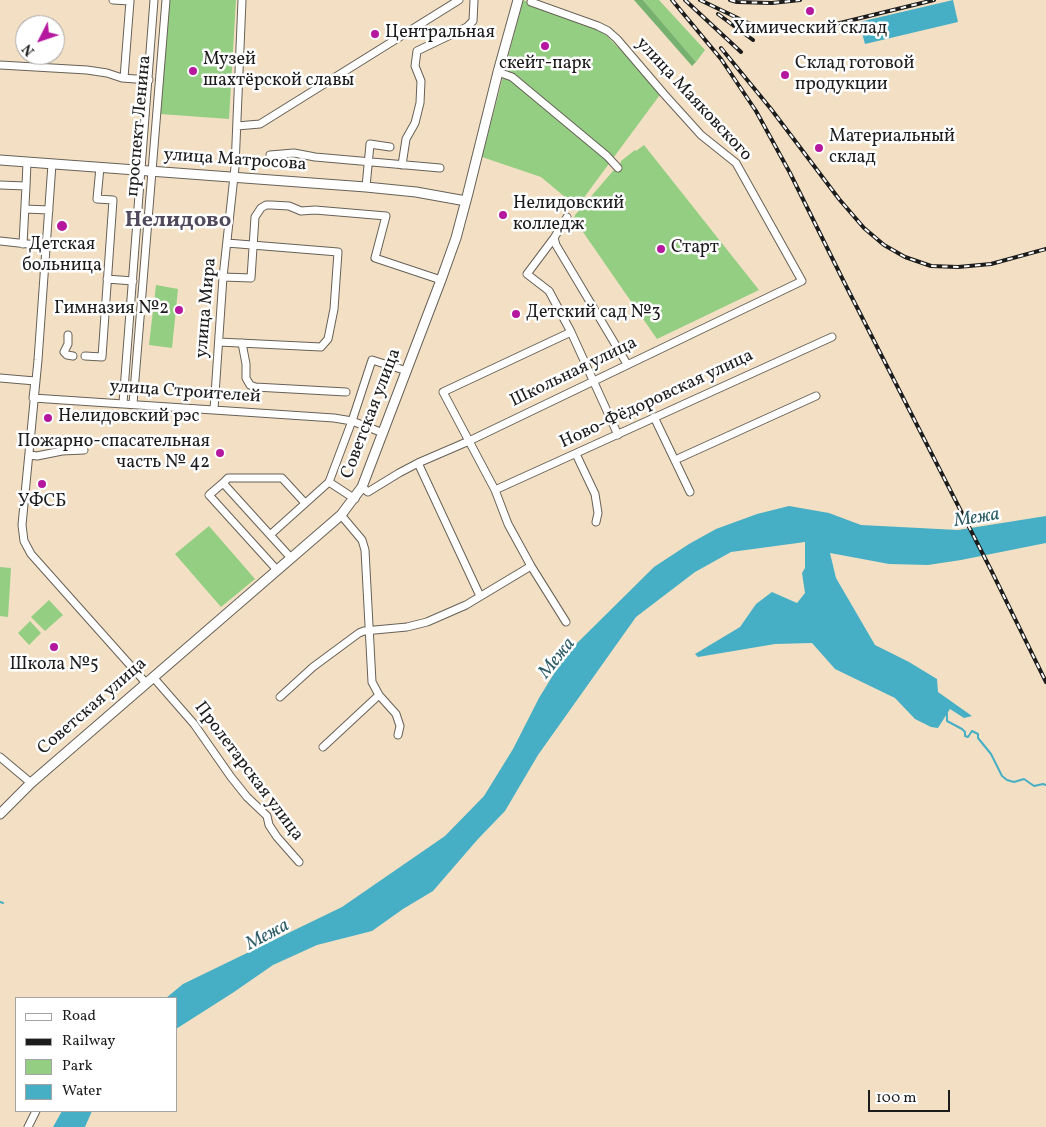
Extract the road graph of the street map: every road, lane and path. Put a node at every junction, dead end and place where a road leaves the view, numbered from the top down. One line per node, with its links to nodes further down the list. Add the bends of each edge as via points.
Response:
1 (113, 0): 11 (street, via 130,1)
2 (154, 0): 12 (street, проспект Ленина)
3 (166, 0): 24 (street, проспект Ленина)
4 (242, 0): 13 (street, улица Мира)
5 (459, 0): 13 (street, via 260,124)
6 (474, 0): 20 (street, via 473,21 467,27 417,51 415,66 421,81 420,103 406,140)
7 (518, 0): 10 (main road, Советская улица)
8 (530, 2): 43 (street, улица Маяковского, via 598,26 617,39 702,135 736,163)
9 (0, 65): 11 (street, via 87,70)
10 (498, 72): 23 (street, via 512,77); 29 (main road, Советская улица)
11 (124, 78): 12 (street)
12 (149, 80): 24 (street, проспект Ленина)
13 (237, 126): 25 (street, улица Мира)
14 (390, 147): 18 (street, via 370,144)
15 (270, 155): 18 (street, via 294,153)
16 (0, 160): 17 (main road, улица Матросова)
17 (27, 162): 19 (main road, улица Матросова); 27 (street)
18 (368, 162): 20 (street); 28 (street)
19 (52, 164): 21 (main road, улица Матросова); 31 (street)
20 (402, 165): 22 (street)
21 (100, 167): 24 (main road, улица Матросова); 40 (street, via 94,199 112,200)
22 (440, 168)
23 (618, 168)
24 (147, 171): 25 (main road, улица Матросова); 42 (street, проспект Ленина); 60 (street, проспект Ленина)
25 (234, 177): 28 (main road, улица Матросова); 35 (street, улица Мира)
26 (0, 184): 27 (street)
27 (26, 186): 30 (street)
28 (366, 187): 29 (main road, улица Матросова)
29 (466, 201): 41 (main road, Советская улица)
30 (25, 209): 31 (street); 36 (street)
31 (48, 210): 37 (street)
32 (567, 217): 33 (street)
33 (554, 238): 44 (street, via 527,274 549,290); 51 (street)
34 (0, 241): 36 (street)
35 (227, 243): 38 (street); 39 (street, улица Мира)
36 (23, 244): 37 (street)
37 (46, 246): 54 (street)
38 (253, 246): 39 (street, via 251,278); 41 (street, via 255,217 266,205 289,206 301,211 386,216 375,258); 48 (street, via 338,252 334,309 328,339 321,347)
39 (223, 277): 47 (street, улица Мира)
40 (107, 279): 42 (street); 50 (street, via 102,358)
41 (441, 280): 52 (main road, Советская улица)
42 (133, 281): 59 (street, проспект Ленина)
43 (802, 281): 51 (street, Школьная улица)
44 (571, 332): 55 (street); 66 (street, via 443,392)
45 (68, 335): 49 (street, via 64,352)
46 (832, 337): 62 (street, Ново-Фёдоровская улица)
47 (219, 342): 48 (street); 61 (street, улица Мира)
48 (242, 343): 56 (street, via 246,378 250,385)
49 (73, 356)
50 (85, 356)
51 (627, 364): 55 (street, Школьная улица)
52 (407, 371): 63 (street, via 372,360); 64 (main road, Советская улица)
53 (0, 378): 54 (street)
54 (35, 381): 58 (street)
55 (593, 381): 65 (street); 66 (street, Школьная улица)
56 (346, 392)
57 (816, 396): 70 (street)
58 (34, 398): 59 (street, улица Строителей); 69 (street, Пролетарская улица)
59 (123, 403): 60 (street, улица Строителей)
60 (133, 404): 61 (street, улица Строителей)
61 (214, 409): 63 (street, улица Строителей)
62 (654, 417): 65 (street, Ново-Фёдоровская улица); 70 (street)
63 (352, 421): 64 (street, улица Строителей); 73 (street)
64 (383, 433): 74 (main road, Советская улица)
65 (618, 435): 68 (street, Ново-Фёдоровская улица)
66 (469, 441): 71 (street, Школьная улица); 75 (street)
67 (84, 450): 69 (street)
68 (576, 454): 75 (street, Ново-Фёдоровская улица); 80 (street, via 595,494)
69 (30, 455): 88 (street, Пролетарская улица, via 22,525 26,546)
70 (675, 460): 76 (street)
71 (418, 463): 74 (street, Школьная улица, via 368,492); 85 (street)
72 (223, 482): 78 (street, via 228,478 282,478); 81 (street); 84 (street, via 209,495)
73 (329, 482): 77 (street); 78 (street)
74 (362, 487): 77 (main road, Советская улица)
75 (495, 490): 83 (street)
76 (690, 492)
77 (355, 499): 79 (main road, Советская улица)
78 (305, 503): 81 (street)
79 (341, 515): 82 (main road, Советская улица); 87 (street, via 362,540 365,550)
80 (596, 522)
81 (270, 535): 82 (street)
82 (291, 558): 84 (main road, Советская улица)
83 (530, 566): 85 (street); 86 (street)
84 (277, 570): 88 (main road, Советская улица)
85 (480, 596): 87 (street, via 428,622)
86 (566, 622)
87 (369, 631): 89 (street, via 372,682); 90 (street, via 345,642)
88 (150, 680): 94 (main road, Советская улица); 96 (street, Пролетарская улица, via 194,724 230,777 267,816 273,831)
89 (379, 694): 91 (street, via 396,714 400,726); 92 (street)
90 (280, 697)
91 (398, 735)
92 (323, 747)
93 (0, 757): 94 (street)
94 (31, 783): 95 (main road, Советская улица)
95 (0, 814)
96 (299, 862)
97 (36, 1112): 98 (street)
98 (28, 1127)

